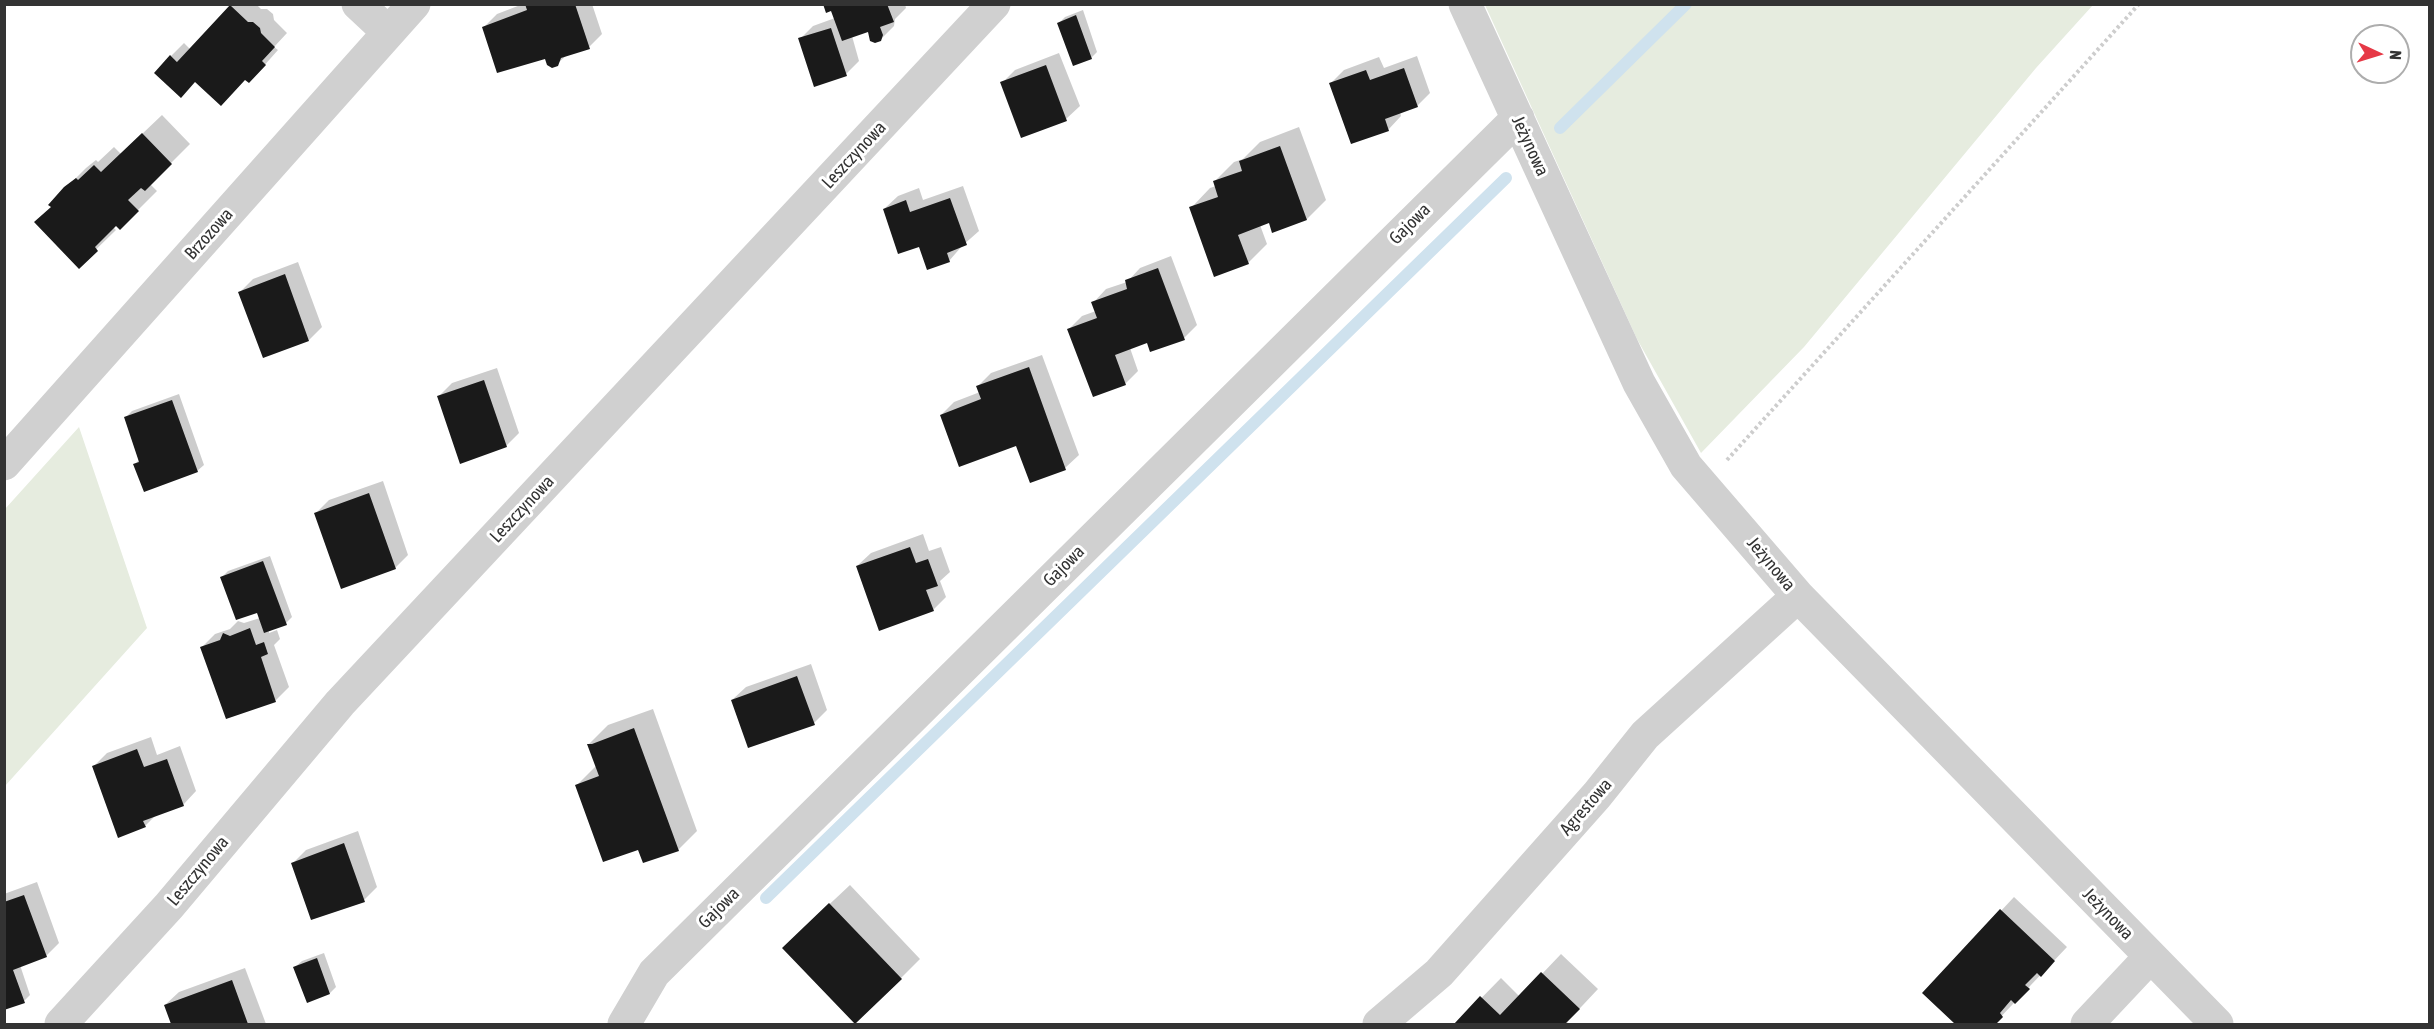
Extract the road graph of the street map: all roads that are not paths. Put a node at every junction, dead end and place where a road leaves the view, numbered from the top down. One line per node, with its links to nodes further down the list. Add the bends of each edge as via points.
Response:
1 (358, 4): 5 (street)
2 (414, 4): 5 (street, Brzozowa)
3 (994, 4): 10 (street, Leszczynowa, via 340,703 169,906)
4 (1465, 4): 6 (street, Jeżynowa)
5 (388, 32): 7 (street, Brzozowa)
6 (1518, 118): 8 (street, Jeżynowa, via 1639,383 1686,466); 11 (street, Gajowa, via 654,973)
7 (4, 464)
8 (1798, 596): 9 (street, Jeżynowa); 12 (street, Agrestowa, via 1645,735 1439,974)
9 (2150, 957): 13 (street); 14 (street, Jeżynowa)
10 (61, 1024)
11 (624, 1024)
12 (1379, 1024)
13 (2087, 1024)
14 (2217, 1024)

